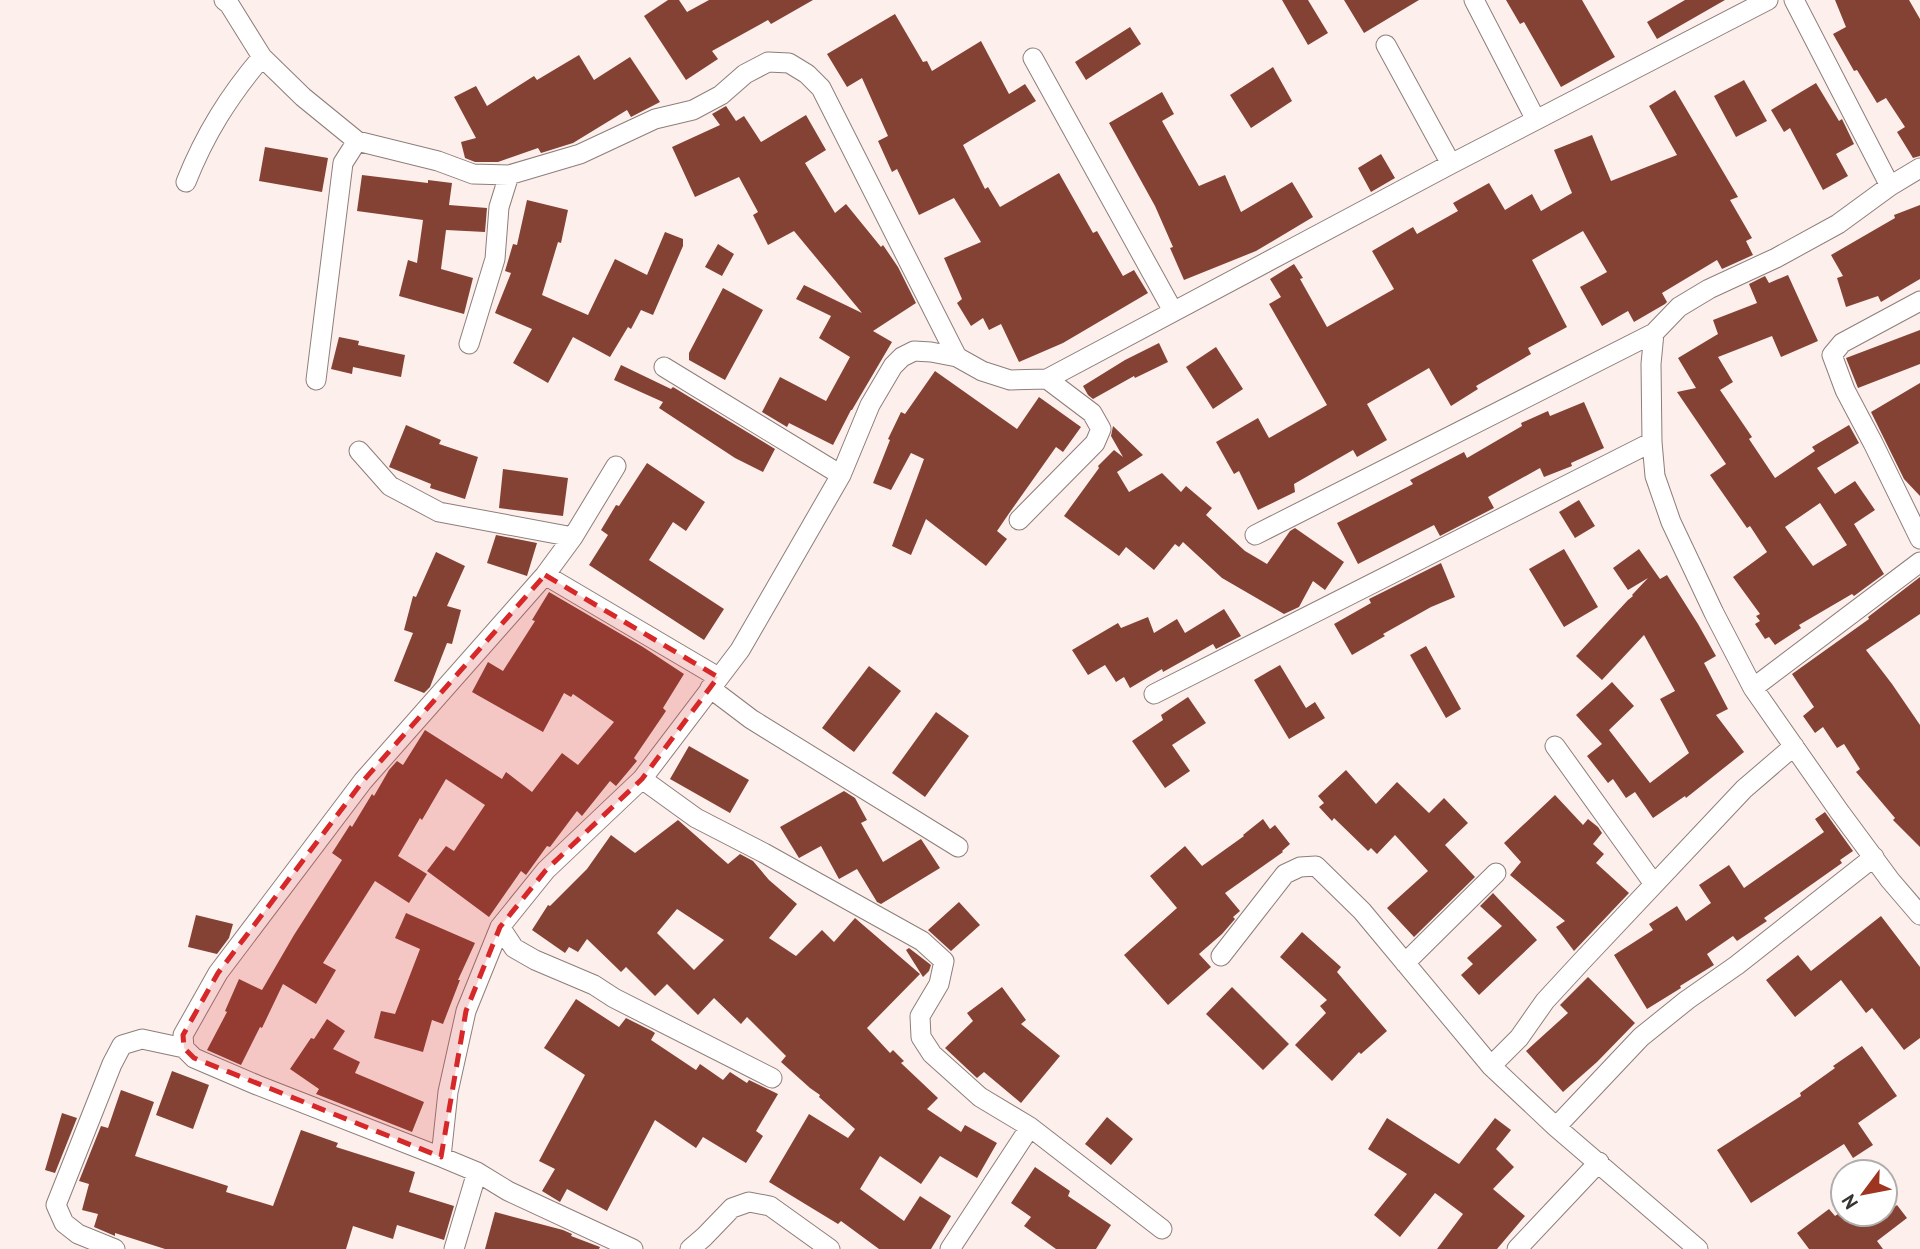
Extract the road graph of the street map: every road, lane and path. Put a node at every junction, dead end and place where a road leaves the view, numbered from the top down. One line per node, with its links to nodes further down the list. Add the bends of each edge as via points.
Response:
1 (224, 0): 6 (street)
2 (1474, 0): 8 (street)
3 (1768, 0): 8 (street)
4 (1794, 0): 14 (street)
5 (1386, 45): 10 (street)
6 (262, 57): 9 (street); 13 (street, via 238,85 199,148)
7 (1033, 58): 16 (street)
8 (1536, 120): 10 (street)
9 (356, 141): 12 (street, via 473,174); 22 (street, via 344,163)
10 (1451, 164): 16 (street)
11 (1920, 168): 14 (street)
12 (509, 175): 18 (street, via 499,207 495,258); 19 (street, via 580,154 655,119 692,110 768,62 789,63 821,88)
13 (186, 182)
14 (1890, 186): 17 (street, via 1838,224 1679,307)
15 (1920, 301): 30 (street, via 1843,343 1832,355)
16 (1173, 312): 21 (street)
17 (1654, 333): 23 (street); 28 (street)
18 (469, 344)
19 (957, 357): 21 (street, via 1010,380); 26 (street, via 914,351 893,366 870,405)
20 (664, 367): 26 (street)
21 (1047, 379): 27 (street, via 1092,413 1101,429 1096,443)
22 (316, 380)
23 (1652, 442): 34 (street, via 1655,477 1671,522); 35 (street)
24 (359, 452): 29 (street, via 390,486 439,512)
25 (616, 466): 29 (street)
26 (841, 475): 33 (street, via 740,650)
27 (1020, 520)
28 (1255, 535)
29 (573, 537): 32 (street)
30 (1920, 539)
31 (1920, 562): 34 (street)
32 (545, 575): 33 (street); 47 (street, via 363,781 218,973 183,1035)
33 (714, 682): 38 (street); 39 (street, via 751,719)
34 (1753, 688): 37 (street)
35 (1154, 694)
36 (1555, 746): 42 (street)
37 (1794, 746): 40 (street); 42 (street, via 1744,789)
38 (642, 779): 44 (street, via 546,870); 50 (street, via 696,818 922,940 944,961 939,984 920,1016 921,1037 932,1054 980,1097)
39 (958, 847)
40 (1874, 857): 43 (street); 51 (street, via 1641,1037)
41 (1496, 873): 46 (street)
42 (1654, 884): 48 (street)
43 (1918, 908)
44 (500, 927): 49 (street, via 514,948 535,960 594,985); 52 (street, via 466,1011 448,1092)
45 (1222, 956): 46 (street, via 1284,874 1317,866)
46 (1405, 963): 48 (street)
47 (184, 1048): 52 (street, via 194,1058 257,1085); 56 (street, via 142,1038 122,1045 56,1205 64,1223 78,1234)
48 (1491, 1066): 51 (street)
49 (772, 1078)
50 (1030, 1127): 55 (street); 61 (street)
51 (1556, 1127): 53 (street)
52 (441, 1157): 54 (street)
53 (1599, 1162): 62 (street); 63 (street)
54 (477, 1172): 57 (street); 58 (street)
55 (1162, 1229)
56 (115, 1249)
57 (454, 1249)
58 (633, 1249)
59 (690, 1249): 60 (street, via 732,1208 749,1202 770,1206)
60 (830, 1249)
61 (950, 1249)
62 (1517, 1249)
63 (1698, 1249)

